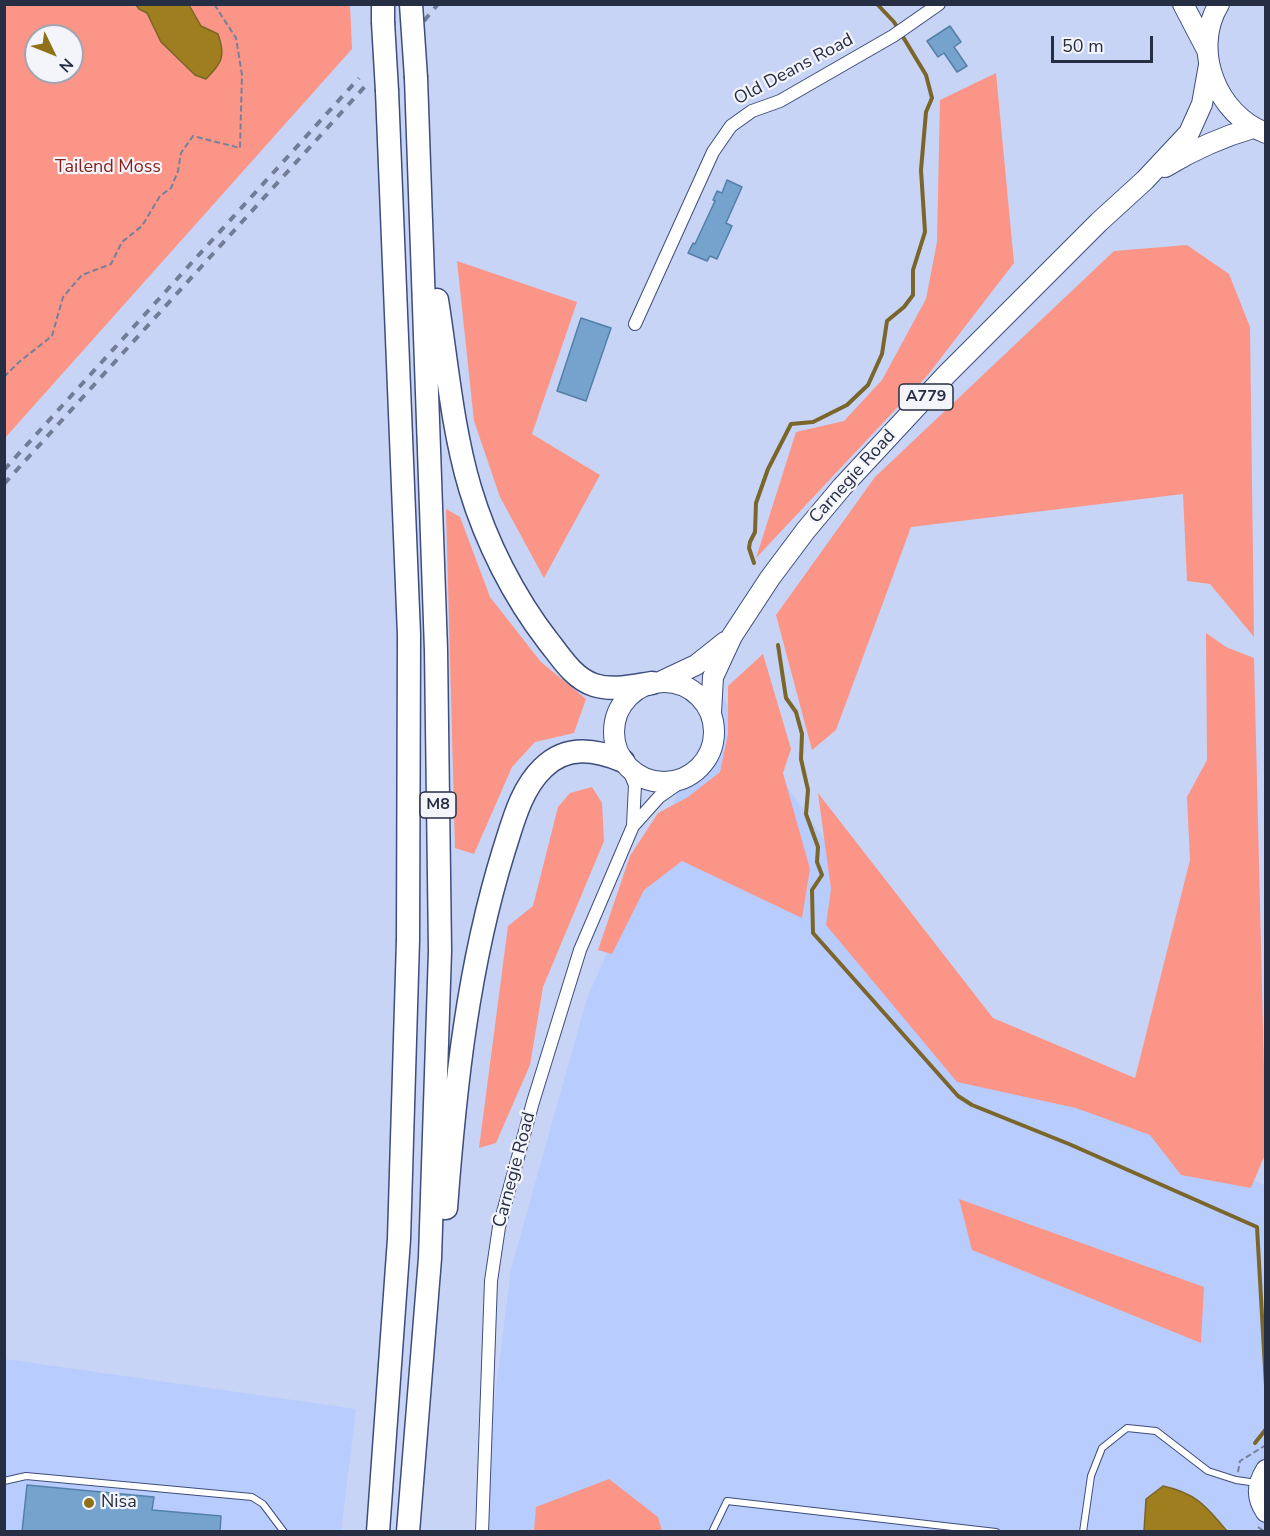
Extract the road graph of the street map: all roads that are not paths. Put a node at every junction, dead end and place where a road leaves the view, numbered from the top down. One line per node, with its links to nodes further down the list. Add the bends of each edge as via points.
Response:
1 (411, 4): 9 (highway, M8, bridge)
2 (939, 4): 10 (street, Old Deans Road, via 893,36 730,126 713,152)
3 (1183, 4): 6 (main road)
4 (1219, 4): 6 (main road, Carnegie Road, via 1208,32)
5 (383, 13): 21 (highway, M8, bridge, via 409,635 408,940 399,1239)
6 (1208, 57): 7 (main road, via 1216,87 1227,103); 8 (main road, Carnegie Road / A779, via 1202,104 1189,133)
7 (1259, 131): 8 (main road, Carnegie Road / A779, via 1231,134 1181,157)
8 (1145, 180): 11 (main road, Carnegie Road / A779, via 947,374 842,487 800,538)
9 (422, 204): 12 (highway, M8, via 470,489 502,568 539,629 580,678 608,688); 22 (highway, M8, via 436,650 440,951 430,1258)
10 (634, 324)
11 (732, 636): 12 (main road, Carnegie Road / A779, via 707,658); 13 (main road, Carnegie Road / A779, via 713,677)
12 (657, 682): 13 (main road, via 675,682 692,689); 14 (main road, A779, via 637,689 617,714 616,746)
13 (711, 712): 15 (main road, A779, via 715,729 713,747)
14 (625, 764): 15 (main road, via 651,781 672,782); 16 (street, Carnegie Road, via 635,785); 23 (highway, via 603,752 580,751 561,756 543,768 522,801 489,896 464,1026)
15 (693, 774): 16 (street, Carnegie Road, via 659,797)
16 (633, 826): 24 (street, Carnegie Road, via 580,950 499,1227 491,1281)
17 (1262, 1477): 19 (main road, via 1258,1497); 27 (lane, via 1236,1479 1208,1471 1156,1431 1126,1428 1102,1448 1091,1476)
18 (4, 1481): 20 (lane, via 26,1476 252,1497 263,1504)
19 (1266, 1512)
20 (284, 1532)
21 (378, 1532)
22 (408, 1532)
23 (417, 1532)
24 (482, 1532)
25 (712, 1532): 26 (lane, via 727,1501)
26 (996, 1532)
27 (1083, 1532)

